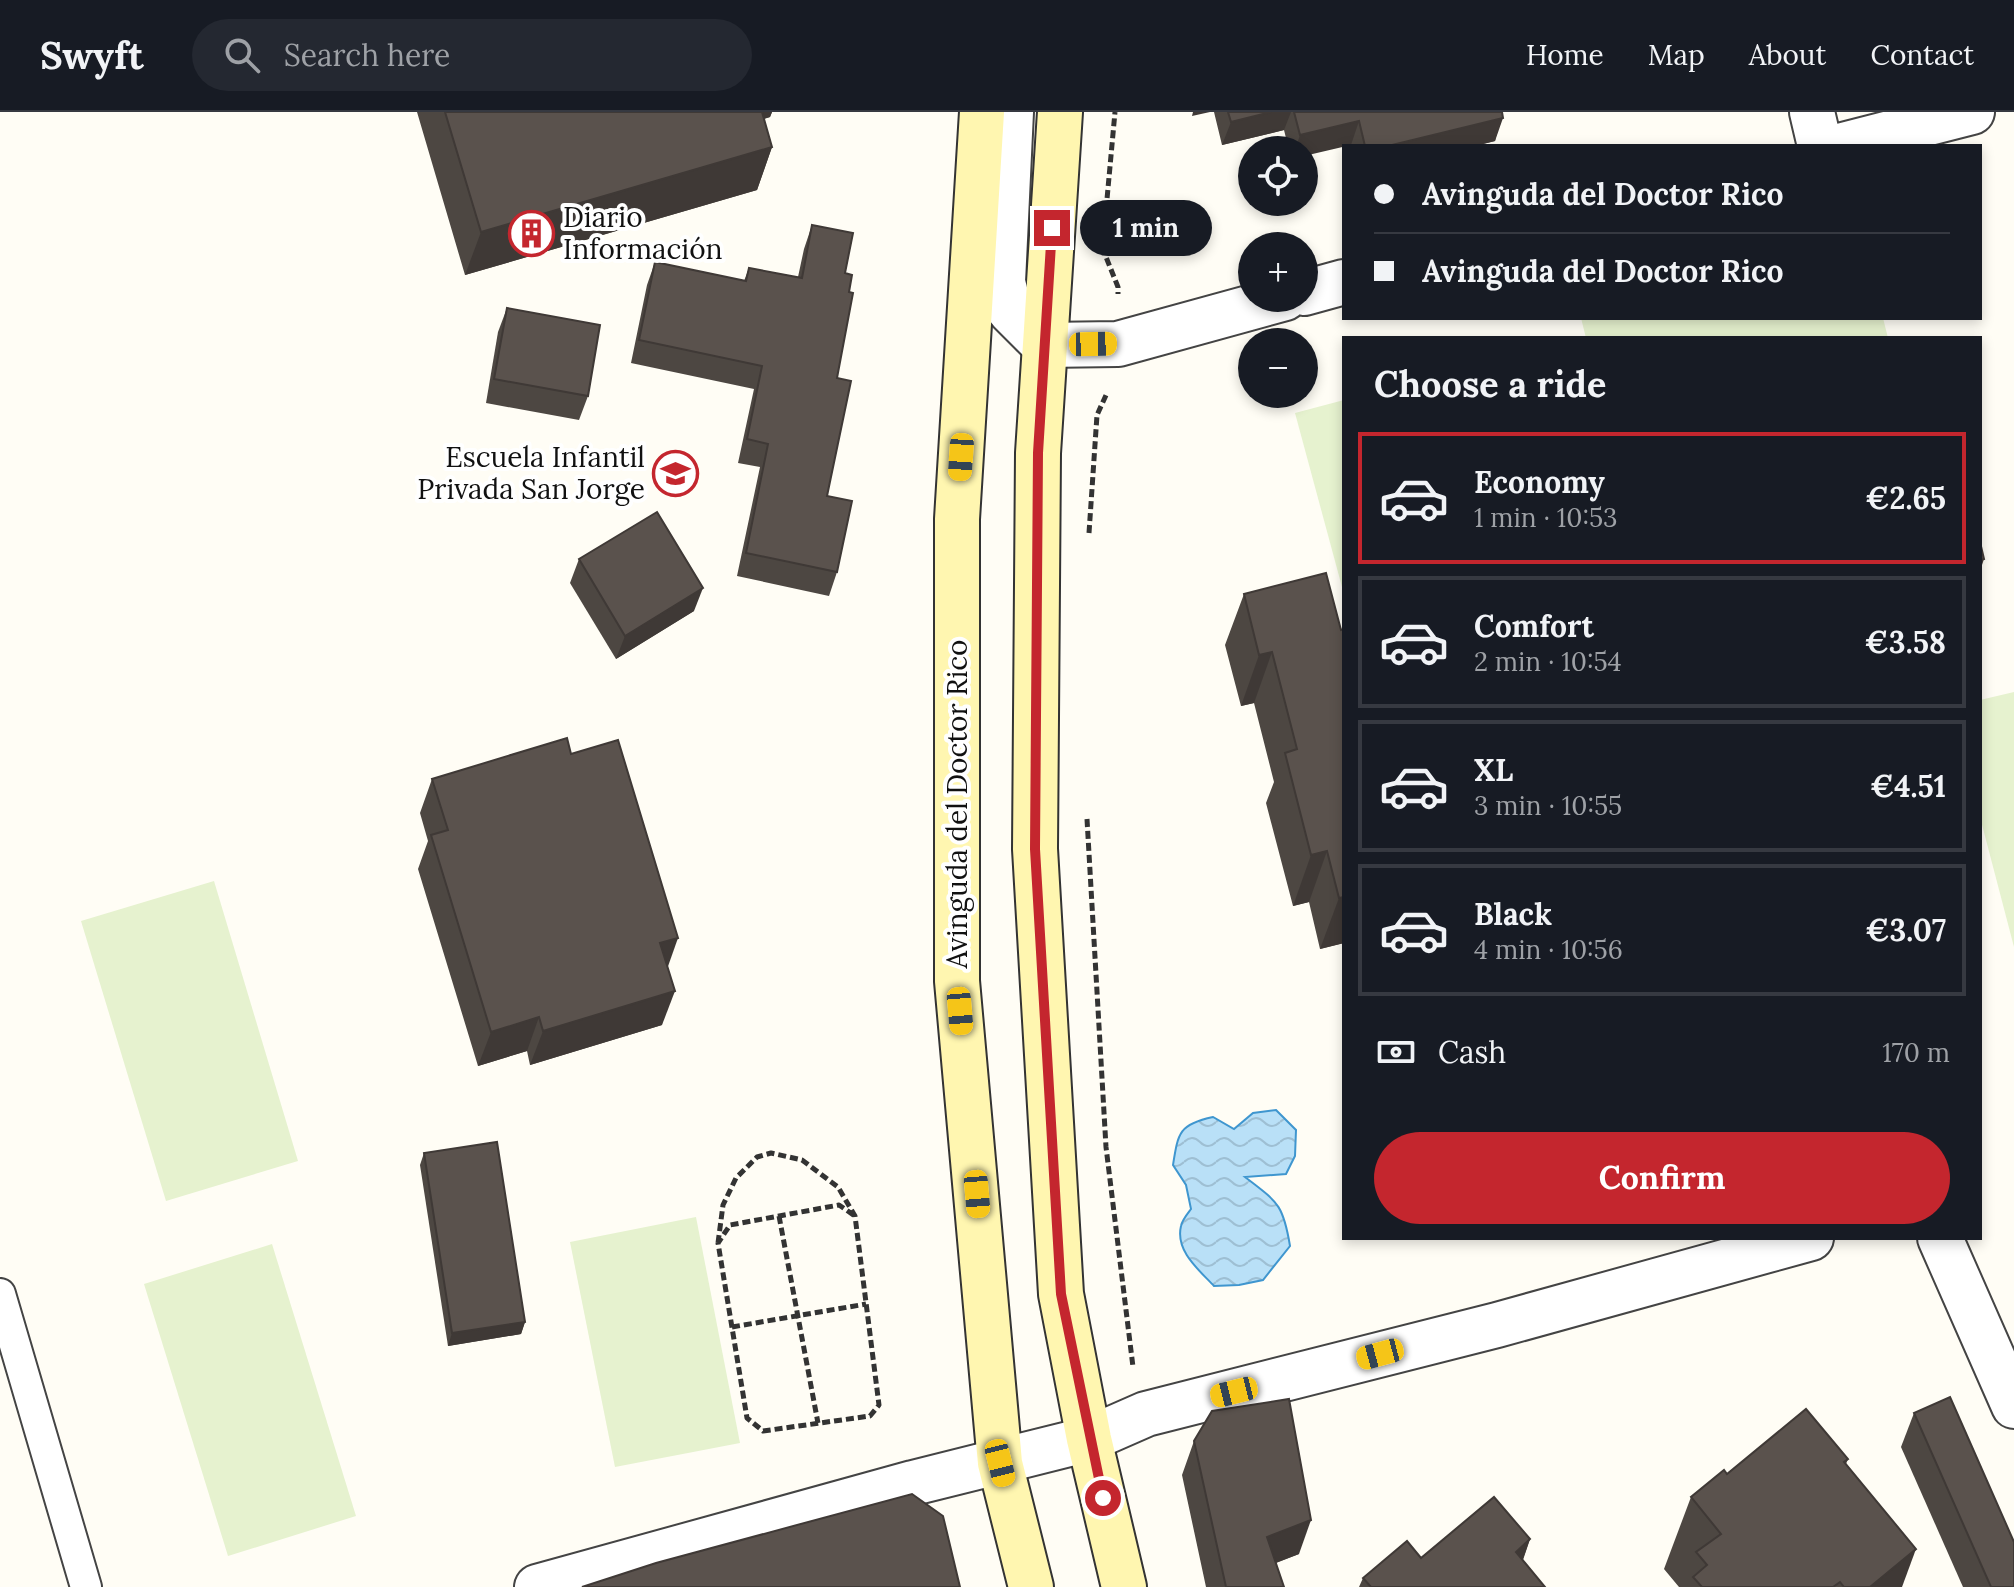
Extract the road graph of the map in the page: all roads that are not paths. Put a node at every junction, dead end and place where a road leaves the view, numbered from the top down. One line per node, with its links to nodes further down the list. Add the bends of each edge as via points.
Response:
1 (982, 112): 17 (street, Avinguda del Doctor Rico, via 957,519 957,981)
2 (1011, 112): 11 (street, via 1003,282 1010,311)
3 (1060, 112): 11 (street)
4 (1812, 112): 6 (street)
5 (1972, 112): 7 (street)
6 (1820, 144)
7 (1847, 144)
8 (1342, 283): 9 (street)
9 (1318, 289)
10 (1238, 311): 11 (street, via 1118,344)
11 (1044, 345): 16 (street, via 1038,453 1035,849 1061,1294)
12 (1804, 1240): 16 (street, via 1146,1414)
13 (1941, 1240): 15 (street)
14 (0, 1294): 18 (lane)
15 (2014, 1406)
16 (1089, 1439): 17 (street); 21 (street)
17 (1000, 1463): 19 (street); 20 (street, Avinguda del Doctor Rico)
18 (86, 1587)
19 (537, 1587)
20 (1031, 1587)
21 (1124, 1587)

